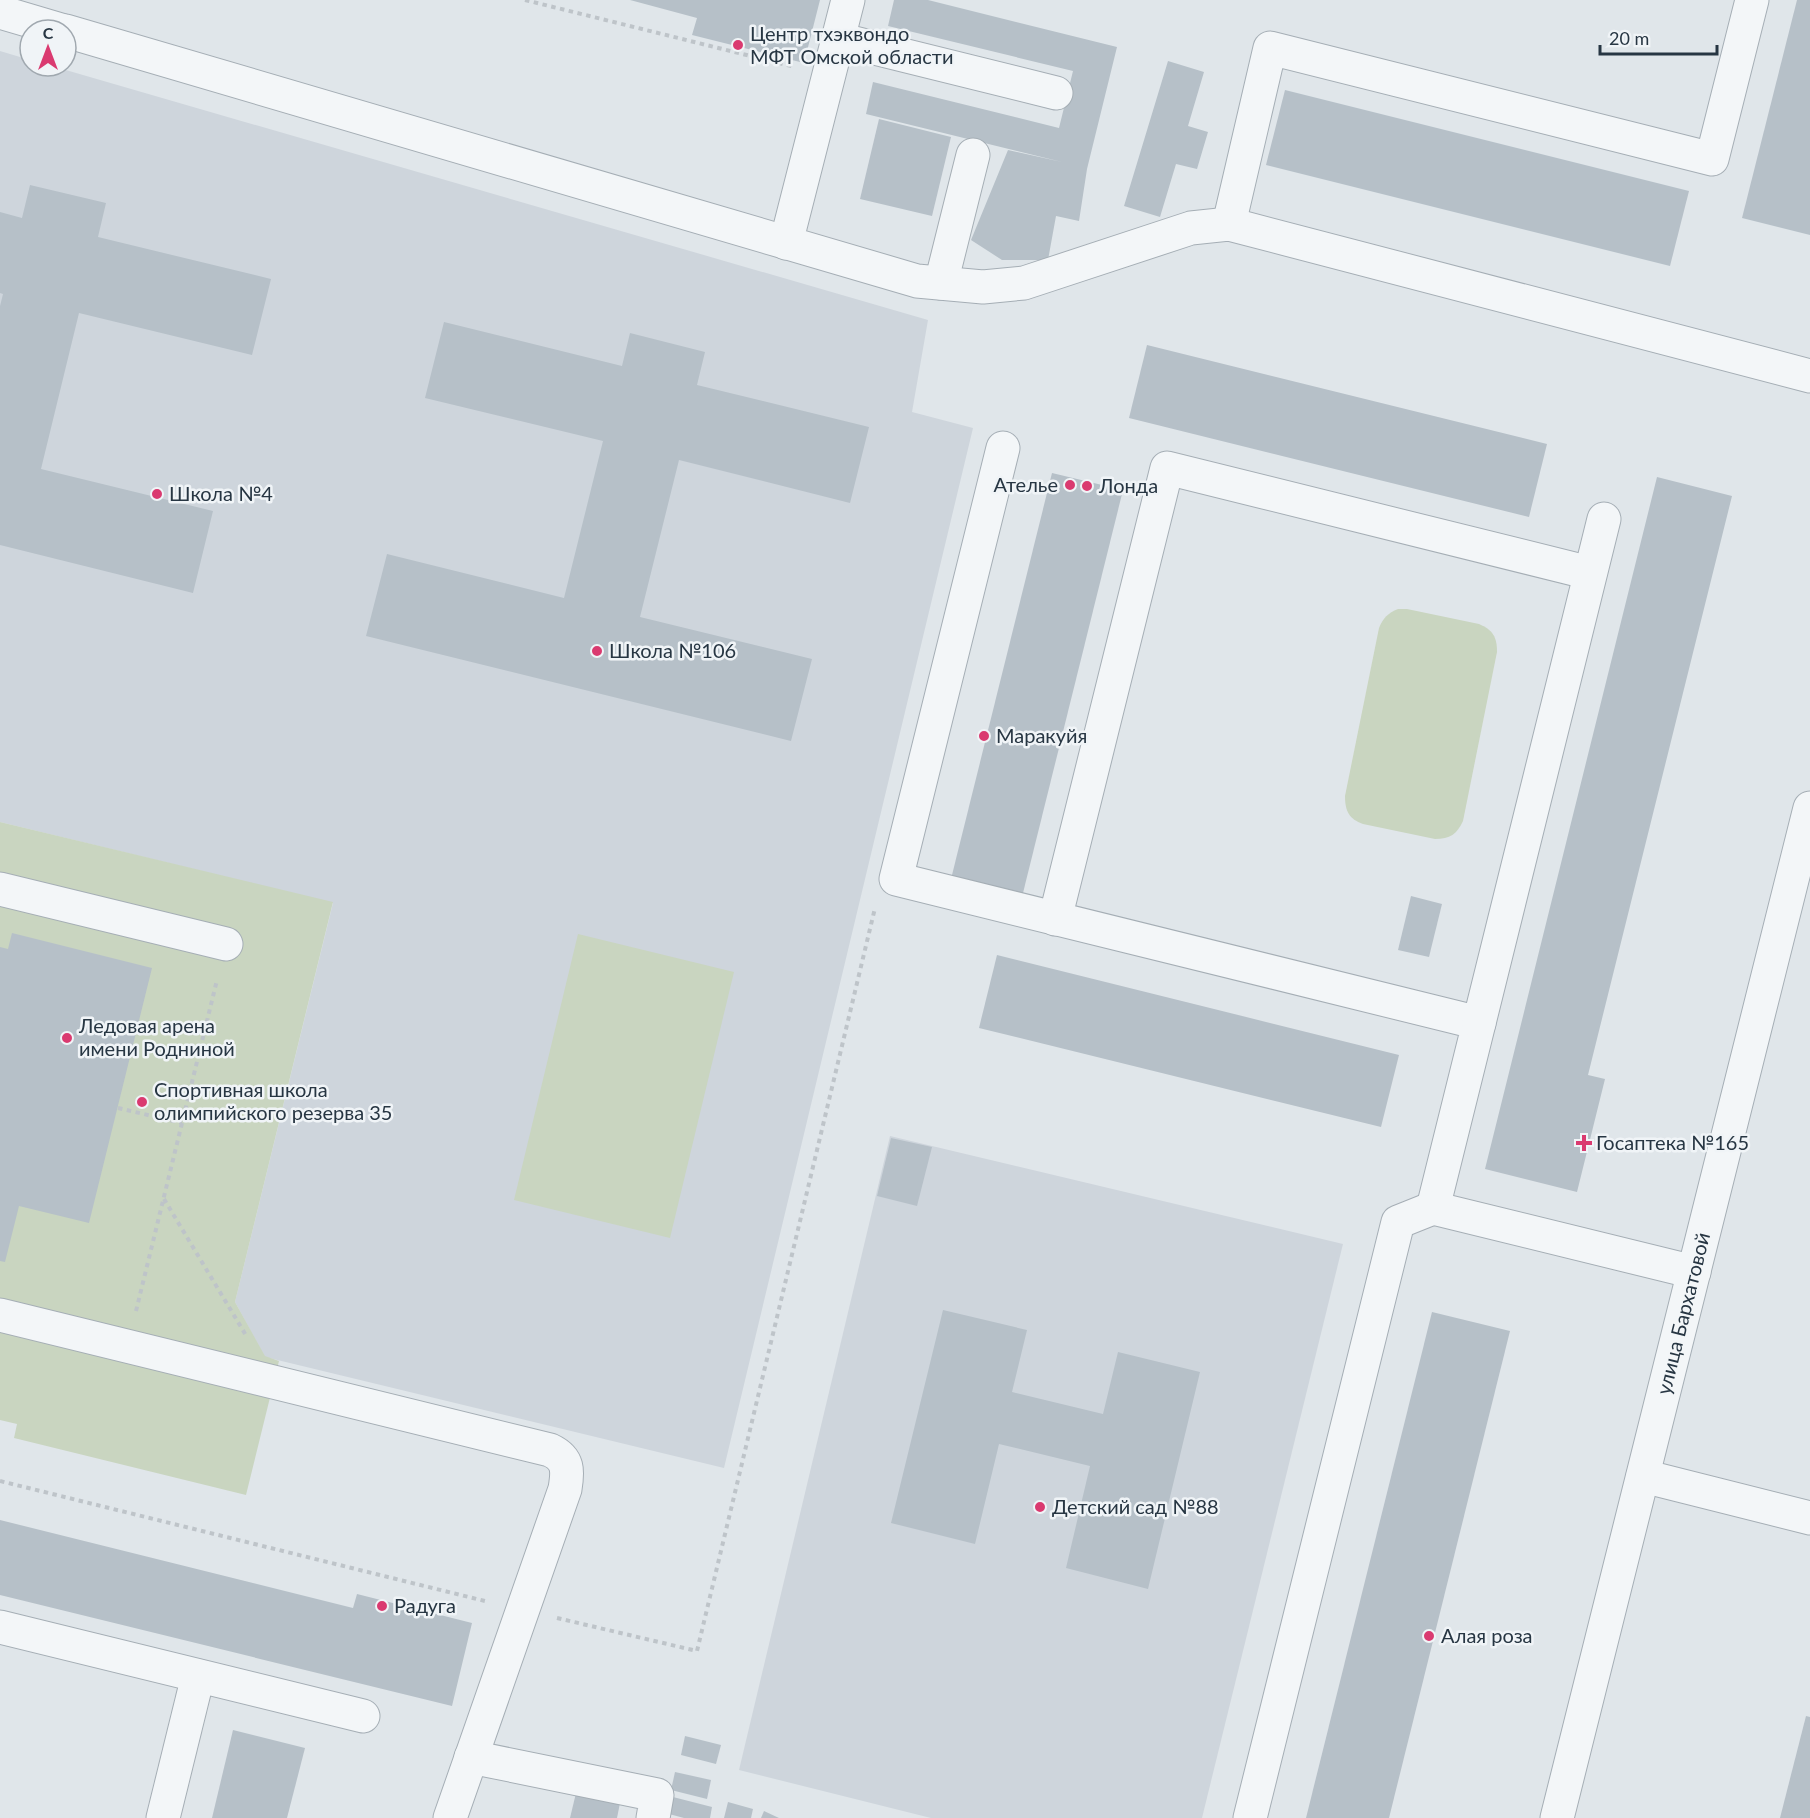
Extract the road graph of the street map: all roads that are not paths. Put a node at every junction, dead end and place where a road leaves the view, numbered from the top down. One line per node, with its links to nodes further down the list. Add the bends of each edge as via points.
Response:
1 (848, 0): 6 (street)
2 (1752, 0): 9 (street, via 1712,159 1270,48)
3 (0, 12): 4 (street)
4 (20, 18)
5 (78, 35): 10 (street)
6 (838, 39): 7 (street); 10 (street)
7 (1056, 93)
8 (973, 155): 11 (street)
9 (1229, 224): 11 (street, via 1191,228 1024,282 983,287); 12 (street)
10 (786, 243): 11 (street, via 917,280)
11 (941, 283)
12 (1810, 376)
13 (1003, 448): 18 (street, via 896,879)
14 (1604, 519): 15 (street)
15 (1590, 573): 18 (street, via 1167,468); 20 (street)
16 (1810, 808): 22 (street, улица Бархатовой)
17 (0, 889): 19 (street)
18 (1055, 919): 20 (street)
19 (226, 944)
20 (1479, 1023): 21 (street)
21 (1433, 1208): 22 (street); 33 (street, via 1398,1222)
22 (1694, 1272): 24 (street, улица Бархатовой)
23 (0, 1315): 29 (street, via 559,1454 565,1461 568,1479)
24 (1643, 1476): 25 (street); 34 (street, улица Бархатовой)
25 (1810, 1518)
26 (0, 1627): 27 (street)
27 (198, 1676): 28 (street); 30 (street)
28 (363, 1716)
29 (471, 1757): 31 (street); 32 (street, via 657,1795)
30 (163, 1818)
31 (450, 1818)
32 (653, 1818)
33 (1250, 1818)
34 (1557, 1818)

